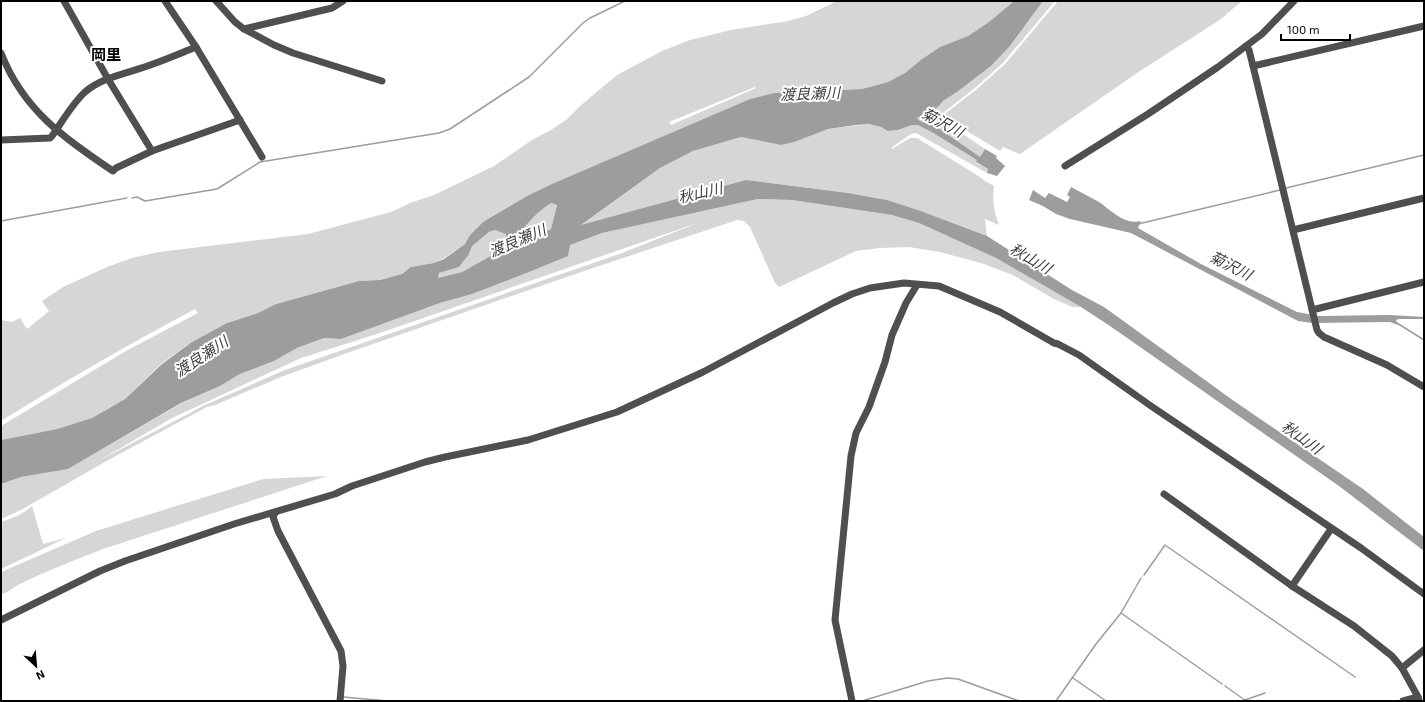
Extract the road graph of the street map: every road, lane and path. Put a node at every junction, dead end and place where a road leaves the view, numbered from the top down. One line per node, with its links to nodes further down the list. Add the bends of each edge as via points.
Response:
1 (64, 1): 12 (street)
2 (165, 1): 9 (street)
3 (216, 1): 7 (street)
4 (343, 1): 7 (street, via 332,8)
5 (1294, 1): 8 (street, via 1262,34)
6 (1424, 26): 11 (street)
7 (244, 29): 13 (street, via 293,53)
8 (1246, 46): 11 (street); 19 (street, via 1177,96)
9 (196, 47): 12 (street, via 153,65); 14 (street)
10 (1, 53): 15 (street, via 21,94)
11 (1254, 66): 21 (street)
12 (108, 79): 15 (street, via 82,96); 17 (street)
13 (382, 81)
14 (240, 120): 17 (street); 18 (street)
15 (56, 131): 16 (street, via 50,138); 17 (street, via 113,171)
16 (1, 140)
17 (152, 151)
18 (262, 158)
19 (1066, 166)
20 (1424, 198): 21 (street)
21 (1293, 230): 24 (street)
22 (1424, 282): 24 (street)
23 (917, 285): 27 (street, via 892,284 852,294 702,372 617,412 528,440 425,462); 28 (street, via 939,286 964,296 1071,350); 36 (street, via 892,335 869,407 856,433 851,456 835,620)
24 (1312, 312): 25 (street, via 1317,329 1324,337 1387,365)
25 (1424, 387)
26 (1164, 494): 29 (street)
27 (275, 513): 31 (street, via 234,524 125,561); 35 (street, via 273,517 278,530 341,651 343,666)
28 (1331, 529): 29 (street); 30 (street)
29 (1292, 586): 33 (street, via 1354,626 1392,656)
30 (1424, 594)
31 (1, 620)
32 (1424, 650): 33 (street)
33 (1402, 668): 34 (street)
34 (1418, 699): 37 (street)
35 (340, 701)
36 (852, 701)
37 (1403, 701)

